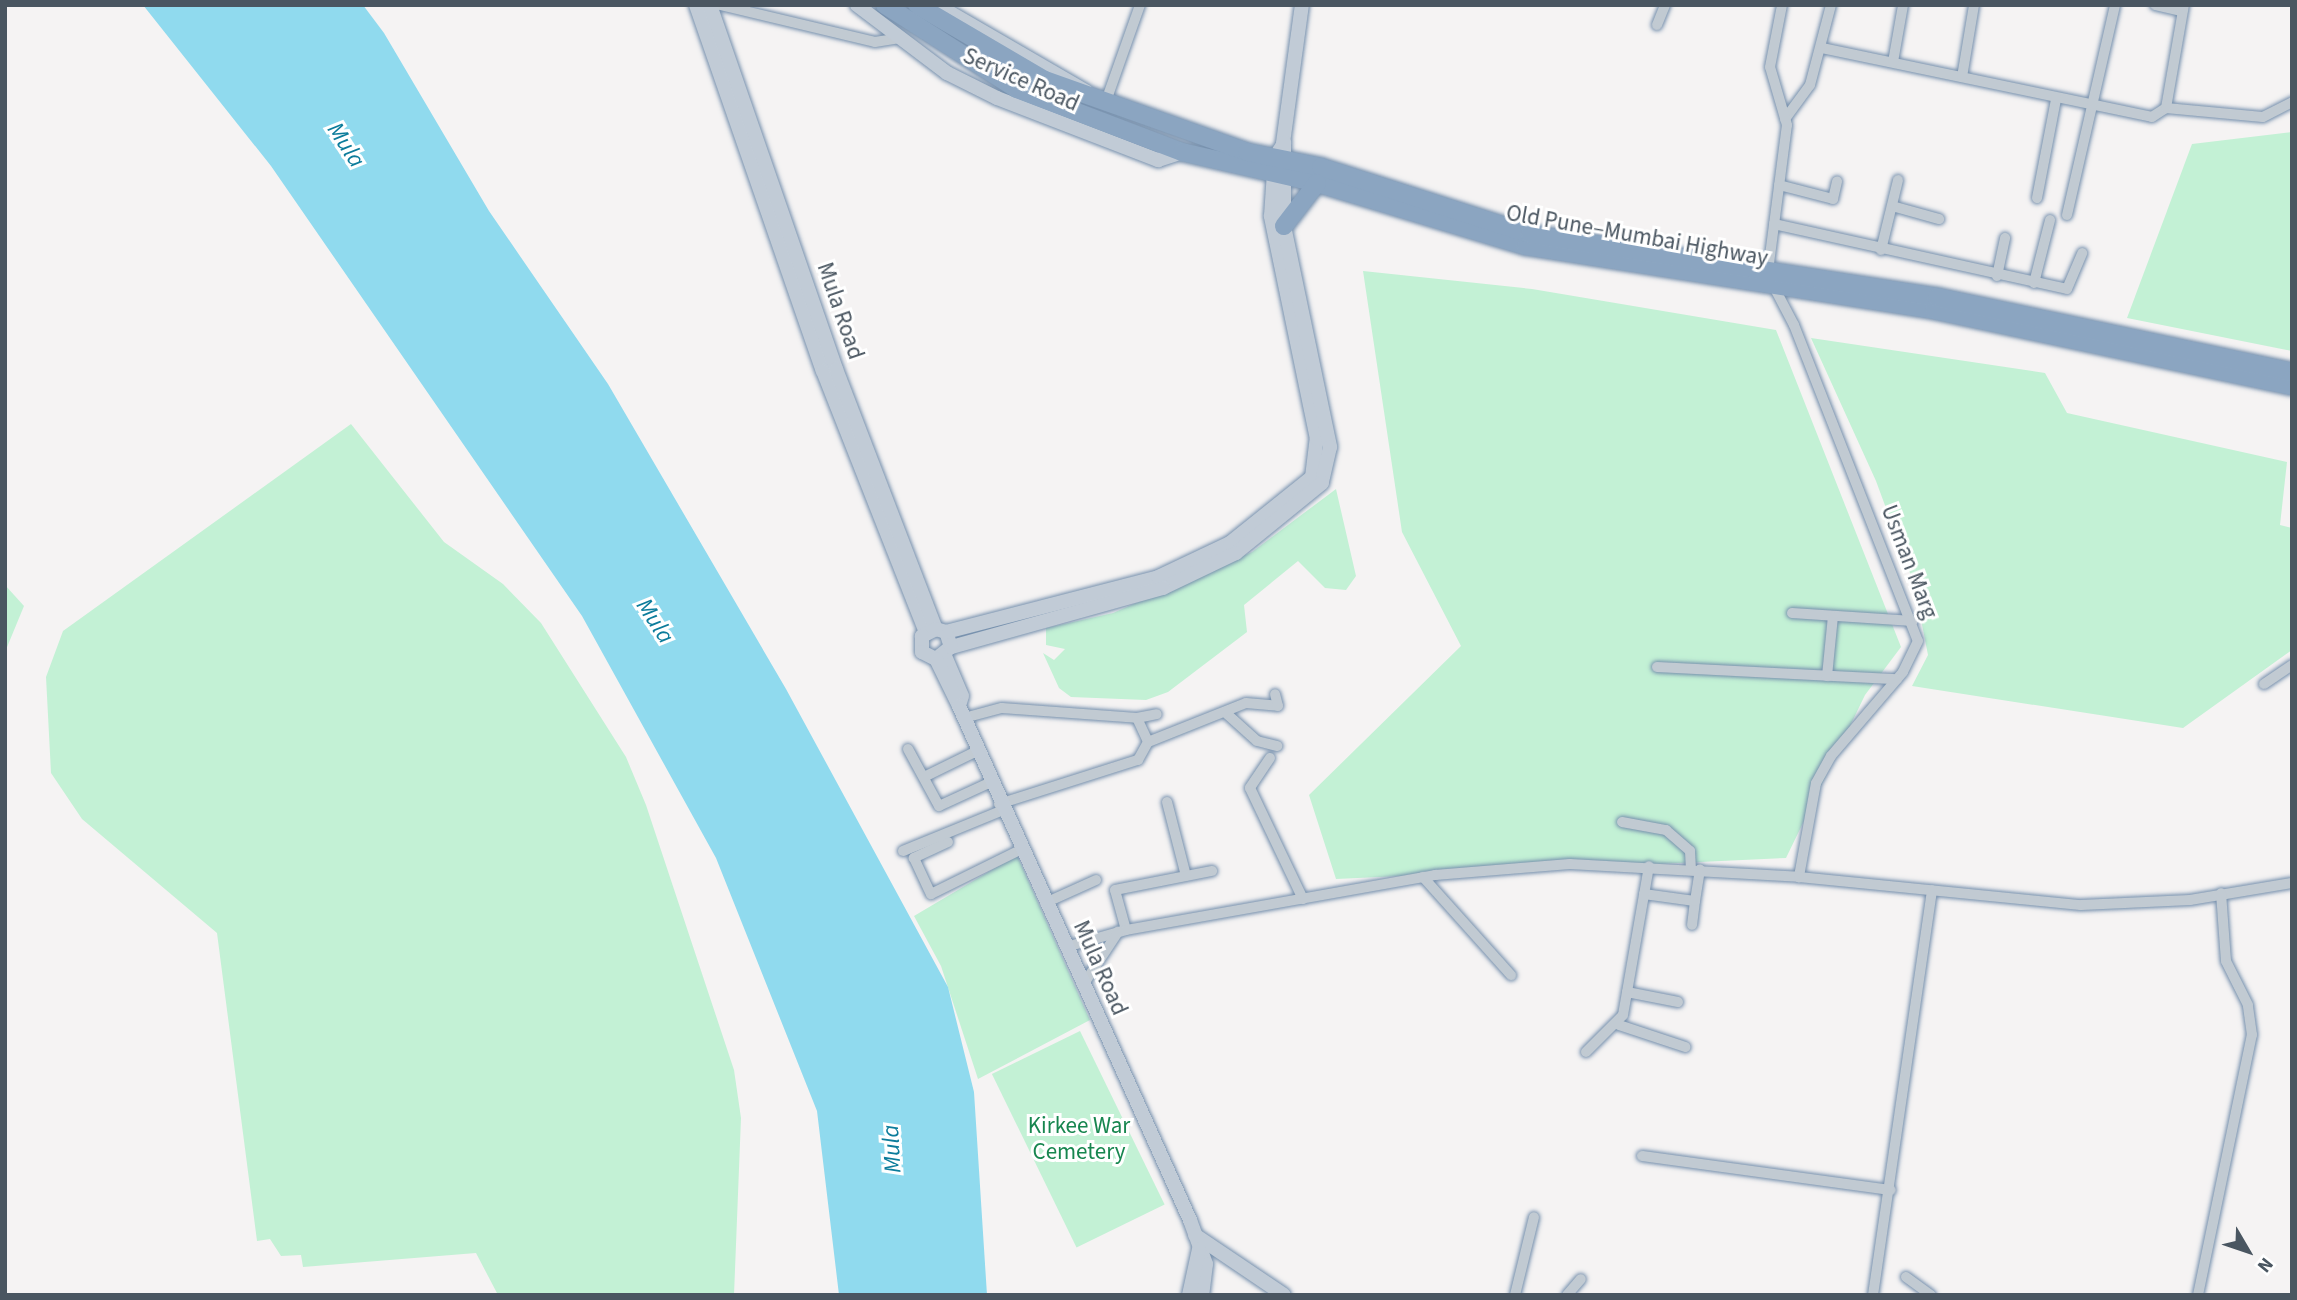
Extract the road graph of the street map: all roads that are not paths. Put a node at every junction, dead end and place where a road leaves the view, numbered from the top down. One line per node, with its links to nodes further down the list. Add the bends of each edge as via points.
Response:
1 (696, 5): 53 (main road, via 823,371)
2 (710, 5): 53 (main road, Mula Road, via 836,369)
3 (720, 5): 19 (street, via 875,42)
4 (857, 5): 19 (main road, Service Road)
5 (885, 5): 29 (highway, Old Pune–Mumbai Highway, via 1017,89)
6 (917, 5): 23 (highway, Old Pune–Mumbai Highway, via 1025,72)
7 (937, 5): 23 (main road)
8 (1140, 5): 23 (street)
9 (1303, 5): 30 (main road)
10 (1665, 5): 18 (street)
11 (1782, 5): 28 (street, via 1770,67)
12 (1831, 5): 20 (street)
13 (1903, 5): 21 (street)
14 (1974, 5): 22 (street)
15 (2115, 5): 26 (street)
16 (2155, 5): 17 (street)
17 (2183, 8): 27 (street)
18 (1657, 26)
19 (900, 38): 29 (main road, Service Road, via 997,98 1158,160)
20 (1822, 48): 21 (street); 28 (street, via 1810,85)
21 (1893, 62): 22 (street)
22 (1962, 77): 24 (street)
23 (1099, 99): 30 (highway, Old Pune–Mumbai Highway)
24 (2056, 99): 26 (street); 35 (street)
25 (2292, 102): 27 (street, via 2275,113 2239,118)
26 (2090, 105): 27 (street, via 2152,117); 37 (street)
27 (2166, 108)
28 (1786, 119): 34 (street)
29 (1182, 152): 30 (highway, Old Pune–Mumbai Highway)
30 (1281, 162): 33 (highway, Old Pune–Mumbai Highway); 41 (main road); 46 (highway, Old Pune–Mumbai Highway, via 1530,234); 53 (main road, via 1277,257 1319,448 1312,477 1230,543 1158,578)
31 (1898, 180): 36 (street)
32 (1837, 181): 34 (street, via 1833,199)
33 (1317, 183): 41 (highway); 46 (highway, Old Pune–Mumbai Highway, via 1526,246)
34 (1779, 185): 40 (street)
35 (2037, 198)
36 (1892, 206): 38 (street); 43 (street)
37 (2067, 215)
38 (1939, 219)
39 (2050, 220): 47 (street)
40 (1774, 224): 43 (street); 46 (street)
41 (1284, 226): 53 (main road, via 1329,437 1322,483 1236,553 1163,588)
42 (2005, 239): 45 (street)
43 (1881, 250): 45 (street)
44 (2082, 253): 47 (street, via 2070,289)
45 (1997, 276): 47 (street)
46 (1770, 278): 48 (highway, Old Pune–Mumbai Highway, via 1937,297); 49 (highway, Old Pune–Mumbai Highway); 52 (street, Usman Marg)
47 (2034, 283)
48 (2292, 372)
49 (2292, 386)
50 (1792, 613): 51 (street)
51 (1833, 616): 52 (street); 56 (street)
52 (1913, 621): 57 (street, Usman Marg, via 1916,648)
53 (940, 642): 60 (main road, Mula Road)
54 (2292, 665): 58 (street)
55 (1657, 667): 56 (street)
56 (1828, 676): 57 (street)
57 (1897, 679): 82 (street, Usman Marg, via 1816,783)
58 (2264, 684)
59 (1275, 694): 62 (street, via 1278,706 1251,702)
60 (961, 712): 63 (street, via 1002,708); 67 (main road, Mula Road)
61 (1157, 713): 63 (street)
62 (1227, 714): 64 (street); 65 (street, via 1257,741)
63 (1137, 718): 64 (street)
64 (1148, 742): 72 (street, via 1138,760)
65 (1277, 746)
66 (908, 749): 69 (street)
67 (977, 751): 69 (street); 70 (main road, Mula Road)
68 (1270, 758): 88 (street, via 1250,789)
69 (924, 777): 70 (street, via 939,806)
70 (989, 783): 72 (main road, Mula Road)
71 (1167, 802): 80 (street)
72 (1000, 808): 75 (main road, Mula Road); 76 (street)
73 (1622, 822): 78 (street, via 1667,830 1690,851)
74 (948, 842): 75 (street, via 914,858 931,894)
75 (1020, 850): 90 (main road, Mula Road)
76 (903, 851)
77 (1649, 866): 78 (street); 81 (street, via 1570,864); 87 (street)
78 (1695, 869): 82 (street); 89 (street)
79 (1212, 872): 80 (street)
80 (1186, 876): 92 (street, via 1115,890)
81 (1423, 877): 88 (street); 94 (street)
82 (1798, 877): 85 (street)
83 (1096, 880): 90 (street)
84 (2292, 883): 86 (street)
85 (1932, 890): 86 (street, via 2116,906); 102 (street)
86 (2221, 892): 114 (street, via 2226,961 2248,1005 2252,1035)
87 (1644, 894): 89 (street); 96 (street)
88 (1303, 899): 92 (street)
89 (1695, 901): 91 (street)
90 (1045, 903): 93 (main road, Mula Road)
91 (1692, 925)
92 (1122, 931): 93 (street); 95 (street)
93 (1066, 947): 95 (main road, Mula Road)
94 (1511, 975)
95 (1083, 985): 104 (main road, Mula Road)
96 (1627, 992): 97 (street); 98 (street)
97 (1678, 1002)
98 (1619, 1025): 99 (street); 100 (street)
99 (1685, 1047)
100 (1586, 1052)
101 (1642, 1156): 102 (street)
102 (1891, 1190): 112 (street)
103 (1534, 1217): 110 (street)
104 (1197, 1242): 107 (main road); 108 (main road, Mula Road, via 1206,1264); 109 (main road)
105 (1906, 1277): 113 (street)
106 (1581, 1279): 111 (street)
107 (1189, 1295)
108 (1202, 1295)
109 (1284, 1295)
110 (1515, 1295)
111 (1567, 1295)
112 (1873, 1295)
113 (1931, 1295)
114 (2198, 1295)

